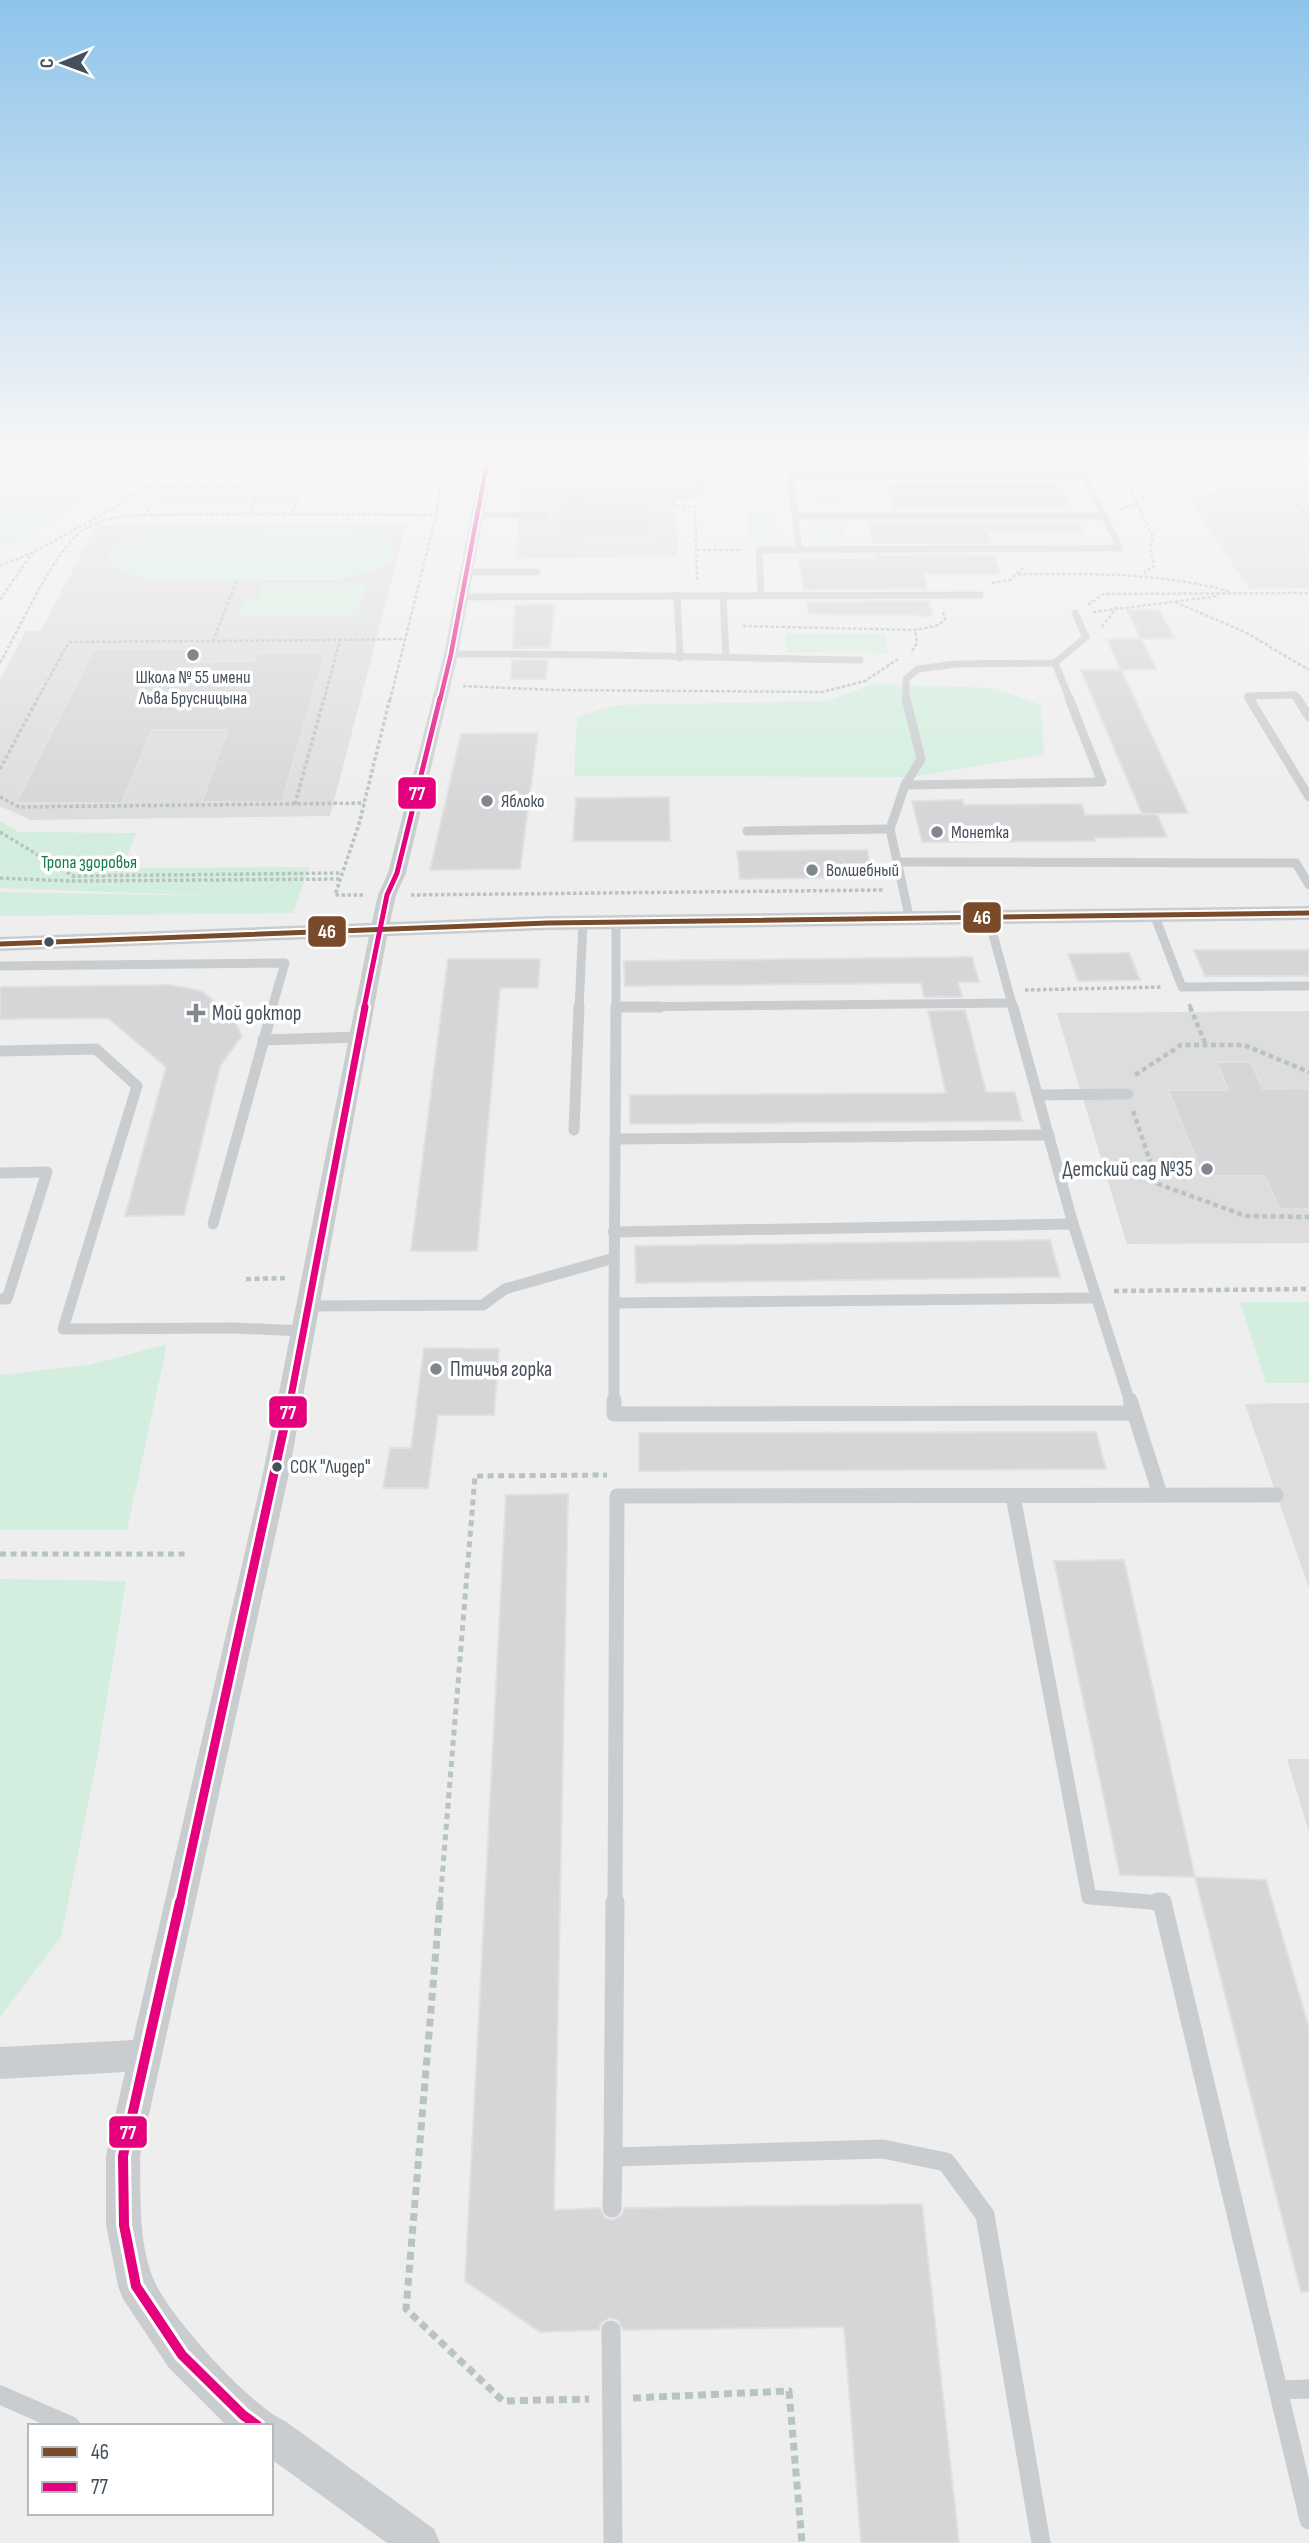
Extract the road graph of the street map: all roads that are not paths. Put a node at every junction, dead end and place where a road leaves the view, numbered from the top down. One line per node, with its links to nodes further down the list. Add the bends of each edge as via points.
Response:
1 (465, 577): 7 (street)
2 (760, 577): 5 (lane)
3 (677, 595): 4 (lane); 7 (lane); 11 (lane)
4 (723, 595): 5 (lane); 10 (lane)
5 (761, 595): 6 (lane)
6 (979, 595)
7 (461, 597): 9 (street)
8 (1076, 614): 13 (lane, via 1086,637)
9 (451, 654): 11 (lane); 27 (street)
10 (726, 657): 11 (lane); 12 (lane)
11 (680, 658)
12 (860, 660)
13 (1055, 663): 15 (lane, via 918,669 906,679 905,695 921,758); 15 (lane, via 1102,782)
14 (1309, 718): 16 (lane, via 1294,695 1248,696)
15 (905, 785): 17 (lane)
16 (1309, 797)
17 (890, 829): 18 (lane); 19 (lane)
18 (747, 831)
19 (897, 862): 20 (lane, via 1296,863); 23 (lane)
20 (1309, 885)
21 (1309, 913): 22 (street)
22 (1154, 914): 24 (street); 30 (lane, via 1182,987)
23 (909, 916): 24 (street); 25 (street)
24 (988, 916): 31 (lane)
25 (616, 922): 26 (street); 32 (lane)
26 (583, 923): 27 (street); 38 (lane)
27 (379, 932): 28 (street); 33 (street)
28 (0, 944)
29 (0, 966): 34 (lane, via 285,963)
30 (1309, 986)
31 (1010, 997): 32 (lane); 37 (lane)
32 (618, 1007): 40 (lane)
33 (358, 1037): 34 (lane); 49 (street)
34 (263, 1040): 42 (lane)
35 (0, 1051): 50 (lane, via 96,1049 137,1086 63,1329)
36 (1128, 1094): 37 (lane)
37 (1038, 1096): 39 (lane)
38 (574, 1130)
39 (1049, 1135): 40 (lane); 43 (lane)
40 (615, 1139): 44 (lane)
41 (0, 1173): 47 (lane, via 47,1172 8,1299)
42 (213, 1224)
43 (1073, 1224): 44 (lane); 46 (lane)
44 (613, 1232): 45 (lane)
45 (614, 1258): 48 (lane); 49 (lane, via 505,1290 483,1305)
46 (1095, 1295): 48 (lane); 51 (lane)
47 (0, 1299)
48 (614, 1303): 51 (lane, via 614,1414)
49 (307, 1306): 50 (street)
50 (303, 1331): 55 (street, via 276,1473)
51 (1133, 1413): 52 (lane)
52 (1160, 1494): 53 (lane); 54 (lane)
53 (1276, 1495)
54 (1013, 1496): 57 (lane, via 617,1496); 61 (lane, via 1089,1896 1162,1902)
55 (144, 2055): 56 (street); 64 (street, via 123,2156 124,2225 136,2286 182,2355)
56 (0, 2063)
57 (613, 2157): 58 (lane); 69 (lane, via 883,2150 946,2162 985,2215)
58 (612, 2208)
59 (611, 2330): 68 (lane)
60 (1309, 2389): 61 (lane)
61 (1278, 2390): 66 (lane)
62 (0, 2395): 63 (lane)
63 (66, 2424)
64 (255, 2424)
65 (273, 2436): 67 (street)
66 (1309, 2520)
67 (420, 2543)
68 (613, 2543)
69 (1041, 2543)

